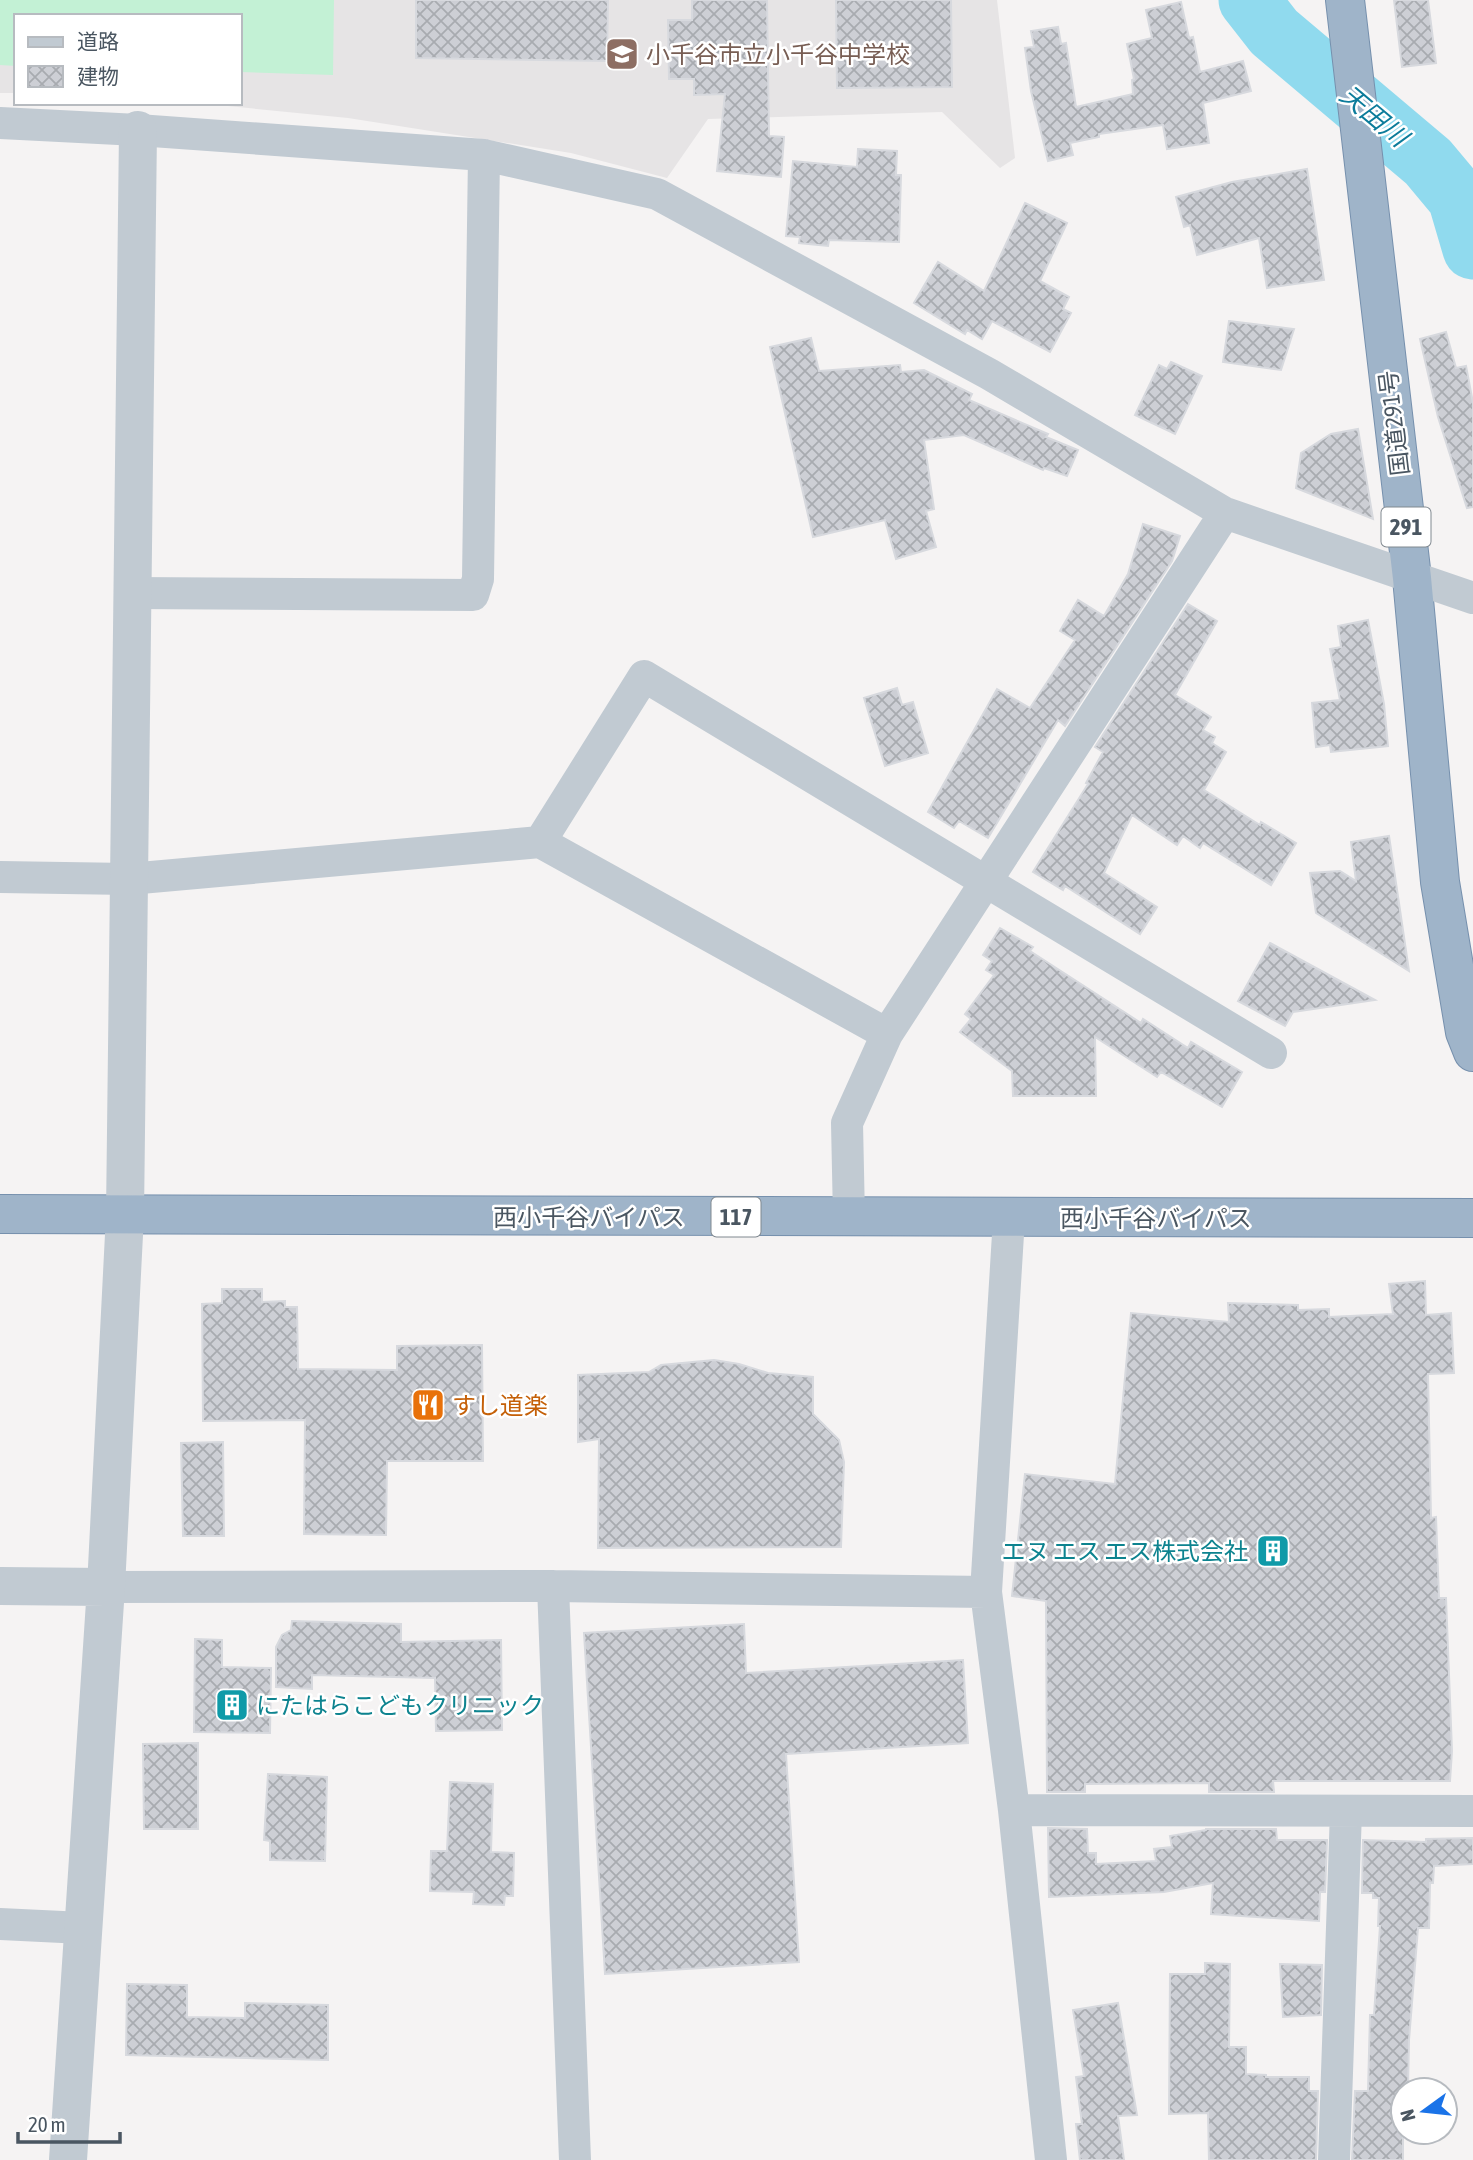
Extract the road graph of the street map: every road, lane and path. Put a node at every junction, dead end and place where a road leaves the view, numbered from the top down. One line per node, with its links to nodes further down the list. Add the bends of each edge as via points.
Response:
1 (1345, 0): 6 (highway, 国道291号 / 291)
2 (0, 123): 3 (street)
3 (138, 130): 4 (street); 7 (street)
4 (484, 155): 5 (street, via 657,194 989,374); 7 (street, via 478,579 473,595)
5 (1226, 513): 6 (street); 12 (street)
6 (1412, 578): 8 (street); 14 (highway, 国道291号 / 291, via 1440,882 1465,1032)
7 (132, 593): 11 (street)
8 (1473, 598)
9 (540, 842): 11 (street); 12 (street, via 644,676); 13 (street)
10 (0, 877): 11 (street)
11 (129, 879): 17 (street)
12 (986, 882): 13 (street); 15 (street)
13 (887, 1034): 18 (street, via 847,1123)
14 (1473, 1052)
15 (1271, 1053)
16 (0, 1214): 17 (highway, 西小千谷バイパス / 117)
17 (125, 1215): 18 (highway, 西小千谷バイパス / 117); 23 (street)
18 (849, 1218): 19 (highway, 西小千谷バイパス / 117)
19 (1009, 1218): 20 (highway, 西小千谷バイパス / 117); 24 (street)
20 (1473, 1218)
21 (0, 1586): 23 (street)
22 (553, 1586): 23 (street); 24 (street); 31 (street)
23 (106, 1587): 29 (street)
24 (986, 1592): 25 (street)
25 (1014, 1810): 26 (street); 32 (street)
26 (1346, 1811): 27 (street); 33 (street)
27 (1473, 1811)
28 (0, 1924): 29 (street)
29 (83, 1928): 30 (street)
30 (68, 2160)
31 (575, 2160)
32 (1051, 2160)
33 (1334, 2160)

